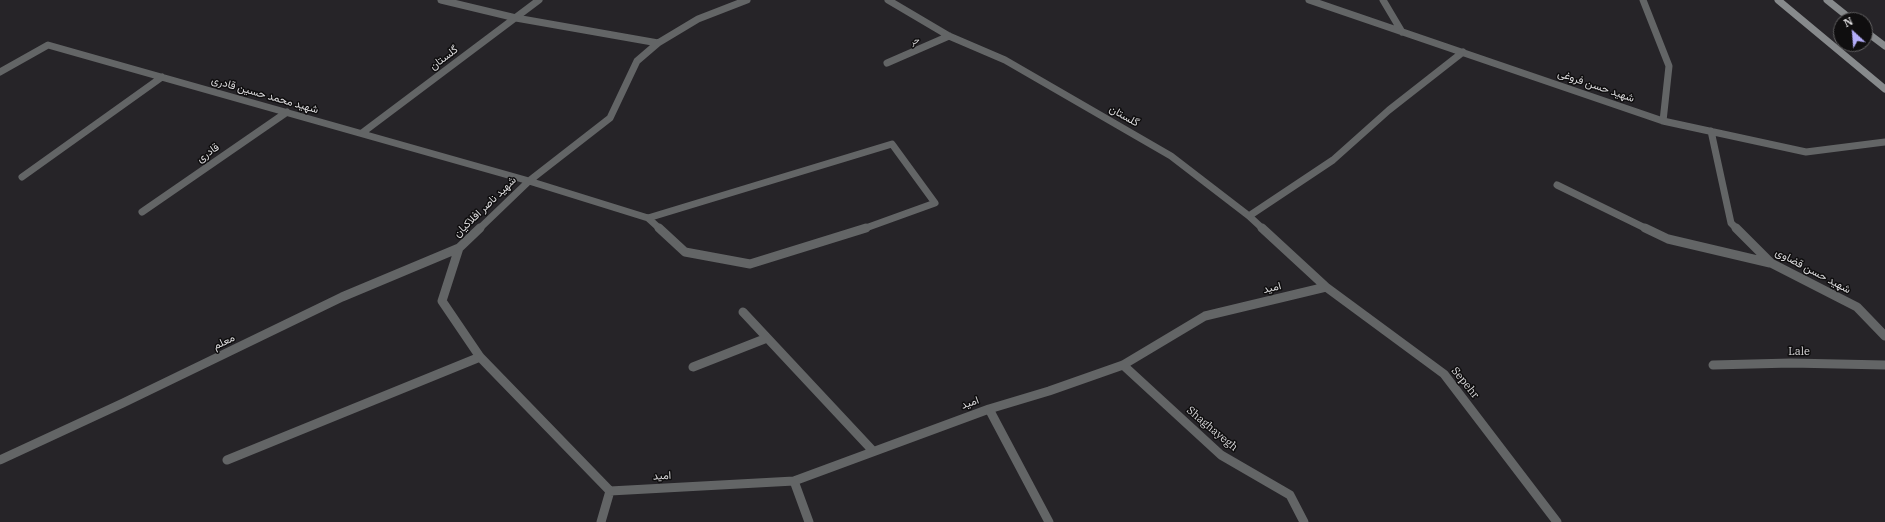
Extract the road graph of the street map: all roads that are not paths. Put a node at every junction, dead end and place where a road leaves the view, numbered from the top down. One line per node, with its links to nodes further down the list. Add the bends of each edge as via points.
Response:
1 (441, 0): 11 (street)
2 (539, 0): 11 (street, گلستان)
3 (747, 0): 15 (street, شهید ناصر افلاکیان, via 698,19)
4 (888, 0): 13 (street, گلستان)
5 (1309, 0): 12 (street, شهید حسن فروغی)
6 (1383, 0): 12 (street)
7 (1643, 0): 23 (street, via 1669,66)
8 (1778, 0): 21 (main road)
9 (1827, 0): 10 (main road)
10 (1842, 12)
11 (516, 18): 15 (street); 25 (street, گلستان)
12 (1402, 32): 17 (street, شهید حسن فروغی)
13 (950, 36): 18 (street, حر); 31 (street, گلستان, via 1005,60 1171,156)
14 (1873, 36): 16 (main road)
15 (658, 43): 28 (street, شهید ناصر افلاکیان, via 638,61 610,118)
16 (1885, 46)
17 (1463, 52): 23 (street, شهید حسن فروغی); 31 (street, via 1389,110 1332,160)
18 (887, 63)
19 (0, 72): 20 (street, شهید محمد حسین قادری, via 48,45)
20 (162, 77): 22 (street, شهید محمد حسین قادری); 27 (street)
21 (1885, 89)
22 (287, 112): 25 (street, شهید محمد حسین قادری); 30 (street, قادری)
23 (1663, 121): 24 (street, شهید حسن فروغی)
24 (1711, 131): 26 (street, شهید حسن فروغی, via 1806,152); 34 (street, شهید حسن قضاوی, via 1731,223)
25 (362, 133): 28 (street, شهید محمد حسین قادری)
26 (1885, 142)
27 (22, 176)
28 (529, 180): 32 (street, شهید محمد حسین قادری); 33 (street, شهید ناصر افلاکیان)
29 (1557, 185): 34 (street, via 1668,240)
30 (142, 212)
31 (1249, 216): 35 (street, گلستان)
32 (648, 218): 32 (street, via 685,252 750,264 837,238 935,203 892,144)
33 (459, 248): 39 (street, شهید ناصر افلاکیان, via 442,300); 46 (street, معلم, via 342,297)
34 (1771, 263): 37 (street, شهید حسن قضاوی, via 1857,307)
35 (1326, 287): 40 (street, امید, via 1205,316); 54 (street, Sepehr, via 1444,374)
36 (743, 312): 38 (street)
37 (1885, 336)
38 (767, 338): 43 (street); 45 (street)
39 (480, 357): 47 (street); 49 (street, شهید ناصر افلاکیان)
40 (1123, 365): 44 (street, امید); 53 (street, Shaghayegh, via 1221,455 1290,495)
41 (1712, 365): 42 (street, Lale)
42 (1885, 365)
43 (692, 368)
44 (989, 409): 45 (street, امید); 52 (street)
45 (873, 451): 48 (street, امید)
46 (0, 460)
47 (227, 460)
48 (794, 481): 49 (street, امید); 51 (street)
49 (610, 491): 50 (street)
50 (601, 522)
51 (809, 522)
52 (1049, 522)
53 (1304, 522)
54 (1557, 522)

